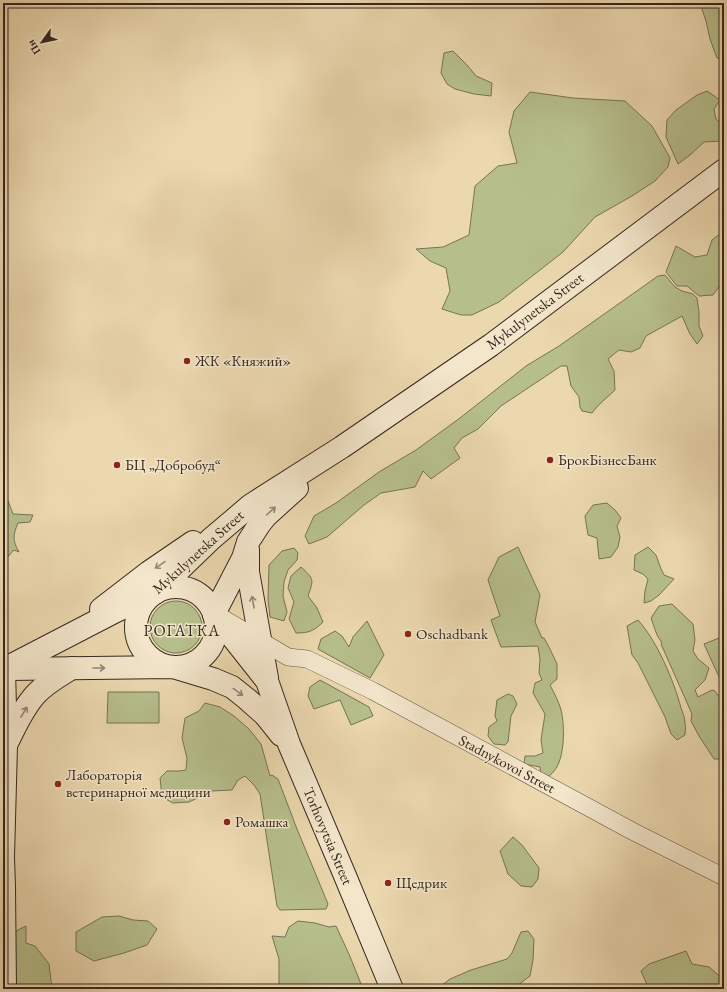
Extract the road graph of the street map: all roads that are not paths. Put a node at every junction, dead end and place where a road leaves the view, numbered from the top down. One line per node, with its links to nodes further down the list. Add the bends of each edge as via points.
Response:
1 (720, 173): 2 (main road, Mykulynetska Street, via 491,345)
2 (342, 446): 3 (main road, Mykulynetska Street); 4 (main road, Mykulynetska Street, one-way to 2, via 266,516)
3 (251, 505): 5 (main road, Mykulynetska Street); 7 (main road, one-way to 7, via 149,572)
4 (248, 542): 6 (main road, Mykulynetska Street, via 243,558); 8 (main road, Mykulynetska Street, one-way to 4, via 248,572)
5 (155, 593): 6 (main road, via 172,587 191,590 206,601); 7 (main road, Mykulynetska Street); 9 (main road, via 145,601 138,612 137,637 150,658)
6 (214, 614): 8 (street); 9 (main road, via 215,637 206,653 197,662); 12 (main road)
7 (68, 636): 10 (main road, Mykulynetska Street)
8 (260, 641): 12 (main road, Mykulynetska Street); 16 (street, Stadnykovoi Street, via 288,657 307,659 373,691 627,829)
9 (173, 667): 11 (main road, one-way to 9); 14 (main road, one-way to 14, via 232,687 265,715)
10 (3, 668): 11 (main road); 13 (main road)
11 (72, 668): 13 (main road, one-way to 11, via 35,695)
12 (267, 681): 14 (main road, Torhovytsia Street)
13 (4, 744): 15 (main road)
14 (289, 744): 18 (main road, Torhovytsia Street)
15 (3, 858): 17 (main road)
16 (724, 878)
17 (5, 989)
18 (392, 989)

